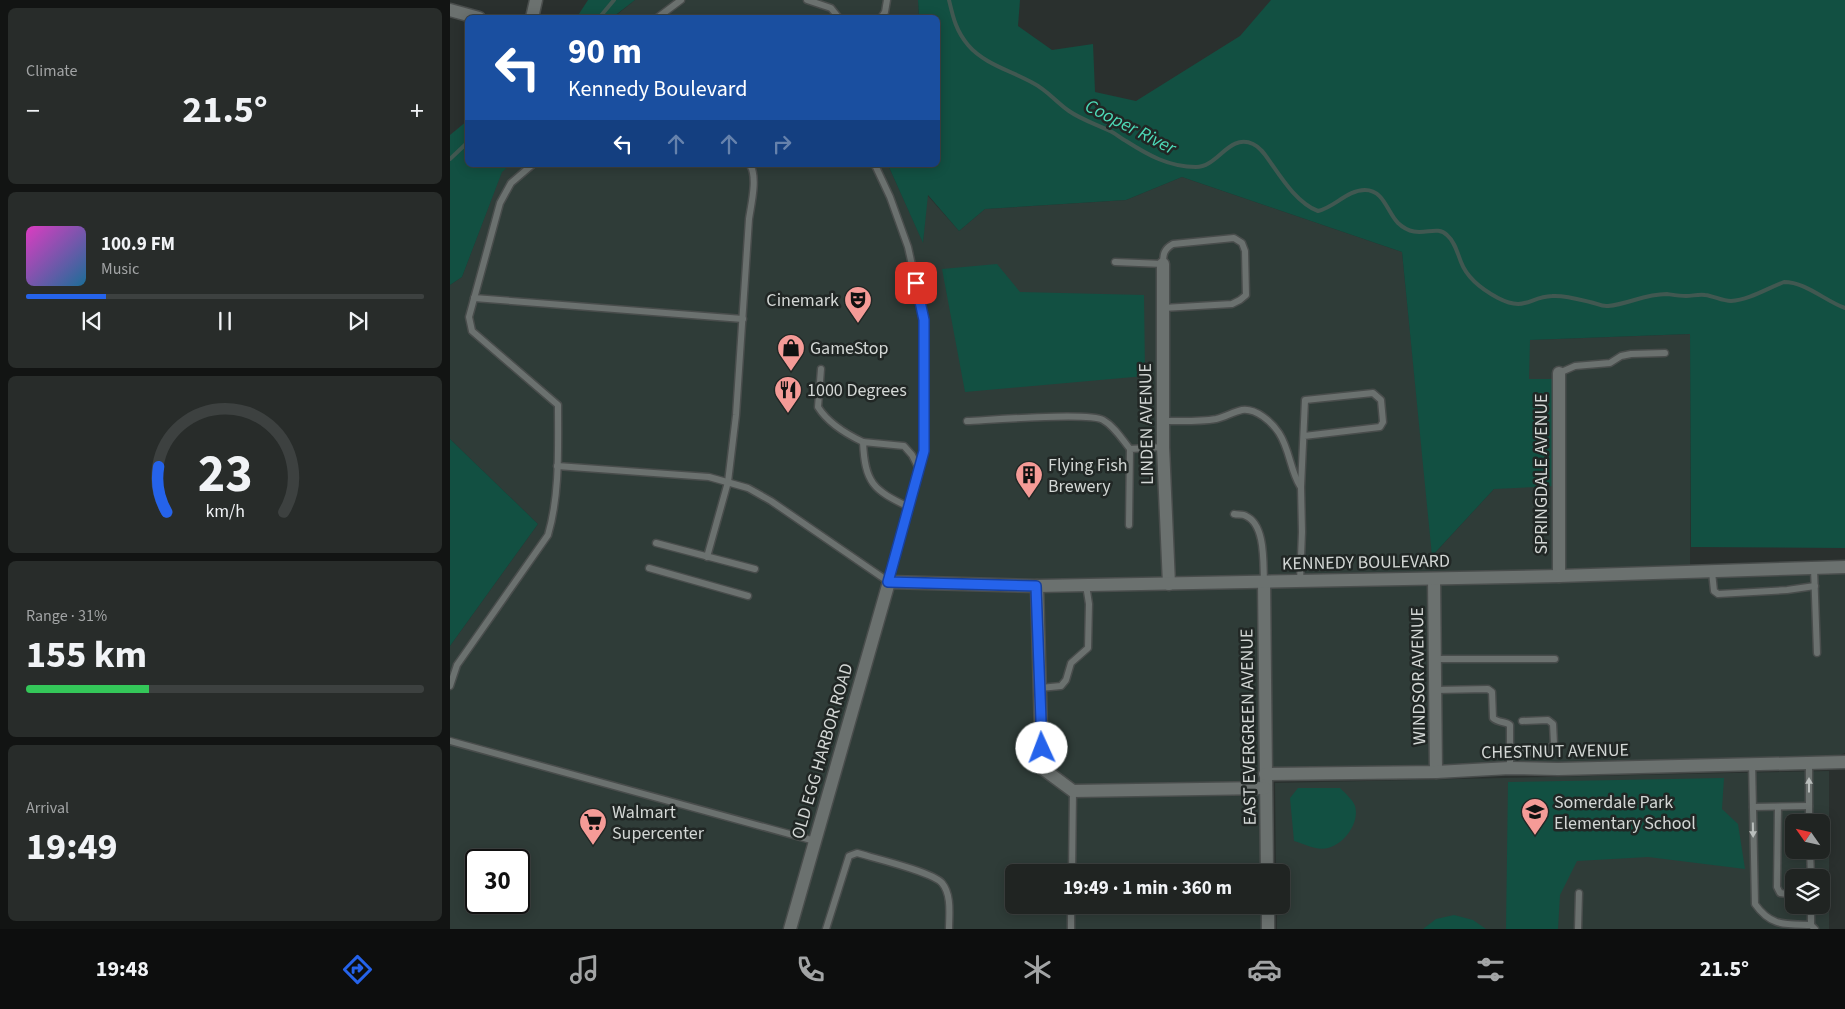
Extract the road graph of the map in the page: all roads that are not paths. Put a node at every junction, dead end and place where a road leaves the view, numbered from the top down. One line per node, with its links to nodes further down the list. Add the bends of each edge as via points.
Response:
1 (536, 0): 7 (street)
2 (681, 0): 8 (lane)
3 (807, 0): 9 (lane, via 831,8)
4 (887, 0): 10 (lane)
5 (450, 10): 6 (street)
6 (468, 15)
7 (533, 15)
8 (661, 15)
9 (837, 15)
10 (883, 15)
11 (530, 167): 16 (lane, via 511,182 500,204)
12 (751, 167): 18 (lane, via 753,188)
13 (875, 167): 29 (lane, via 908,247 924,320 924,451)
14 (1115, 262): 15 (lane)
15 (1163, 264): 17 (street, LINDEN AVENUE); 17 (lane, via 1163,252 1173,244 1234,238 1242,243 1245,251 1246,295 1240,300 1232,304)
16 (474, 298): 18 (lane); 28 (lane, via 469,316 472,331 558,405)
17 (1163, 308): 23 (street, LINDEN AVENUE)
18 (743, 319): 30 (lane)
19 (1665, 353): 21 (lane, via 1631,354 1610,363 1575,366)
20 (821, 369): 25 (lane, via 818,407 848,435)
21 (1559, 373): 42 (street, SPRINGDALE AVENUE)
22 (967, 421): 27 (lane, via 1098,418 1105,421)
23 (1163, 421): 26 (street, LINDEN AVENUE); 31 (lane, via 1216,419 1243,410 1257,413 1280,434)
24 (1304, 436): 24 (lane, via 1380,427 1383,422 1381,400 1373,394 1305,400); 31 (lane)
25 (863, 442): 29 (lane, via 904,446); 32 (lane, via 866,467 874,487)
26 (1163, 447): 27 (lane); 47 (street, LINDEN AVENUE)
27 (1130, 449): 34 (lane)
28 (557, 466): 30 (lane); 55 (lane, via 553,519 548,535 456,665)
29 (919, 470): 32 (lane)
30 (728, 482): 36 (lane); 45 (lane, via 772,501)
31 (1301, 487): 44 (lane)
32 (909, 507): 45 (lane)
33 (1234, 514): 46 (lane, via 1246,516 1256,526 1262,543)
34 (1129, 525)
35 (656, 543): 36 (lane)
36 (707, 557): 40 (lane)
37 (1845, 567): 39 (street, KENNEDY BOULEVARD)
38 (649, 568): 51 (lane)
39 (1814, 568): 41 (street, KENNEDY BOULEVARD); 50 (lane)
40 (755, 569)
41 (1712, 572): 42 (street, KENNEDY BOULEVARD); 50 (lane, via 1714,591 1718,594)
42 (1558, 576): 43 (street, KENNEDY BOULEVARD)
43 (1434, 579): 44 (street, KENNEDY BOULEVARD); 53 (street, WINDSOR AVENUE)
44 (1300, 581): 46 (street, KENNEDY BOULEVARD)
45 (888, 582): 49 (street, KENNEDY BOULEVARD); 73 (street, OLD EGG HARBOR ROAD)
46 (1264, 582): 47 (street, KENNEDY BOULEVARD); 66 (street, EAST EVERGREEN AVENUE)
47 (1169, 584): 48 (street, KENNEDY BOULEVARD)
48 (1086, 585): 49 (street, KENNEDY BOULEVARD); 56 (lane, via 1088,648 1071,663 1061,686)
49 (1036, 586): 56 (street)
50 (1815, 586): 52 (lane)
51 (748, 596)
52 (1817, 653)
53 (1435, 659): 54 (lane); 57 (street, WINDSOR AVENUE)
54 (1555, 659)
55 (450, 686)
56 (1040, 688): 68 (street, via 1042,768)
57 (1435, 690): 60 (lane, via 1488,689 1492,692 1493,718 1510,725); 65 (street, WINDSOR AVENUE)
58 (1522, 721): 60 (lane, via 1548,720 1553,724 1554,744 1546,753)
59 (450, 741): 73 (lane)
60 (1510, 752): 64 (lane)
61 (1845, 762): 63 (street, CHESTNUT AVENUE)
62 (1752, 763): 63 (street, CHESTNUT AVENUE); 64 (street, CHESTNUT AVENUE); 70 (lane)
63 (1809, 763): 69 (lane, one-way to 63)
64 (1510, 768): 65 (street, CHESTNUT AVENUE)
65 (1436, 772): 66 (street, CHESTNUT AVENUE)
66 (1265, 774): 67 (street, EAST EVERGREEN AVENUE)
67 (1265, 788): 68 (street); 75 (street, EAST EVERGREEN AVENUE)
68 (1073, 791): 74 (lane)
69 (1809, 806): 71 (lane); 72 (lane)
70 (1753, 807): 71 (lane); 81 (lane, one-way to 81, via 1755,904 1769,919 1779,923)
71 (1778, 807): 77 (lane, via 1777,887 1780,893)
72 (1809, 814)
73 (815, 841): 82 (street, OLD EGG HARBOR ROAD)
74 (1072, 864)
75 (1267, 864)
76 (1580, 893): 87 (lane)
77 (1785, 894)
78 (1071, 914): 85 (lane)
79 (1268, 914): 86 (street)
80 (1812, 914): 81 (lane)
81 (1813, 927)
82 (790, 929)
83 (826, 929): 84 (lane, via 849,856 857,853 929,875 942,883 948,898)
84 (949, 929)
85 (1071, 929)
86 (1268, 929)
87 (1578, 929)

